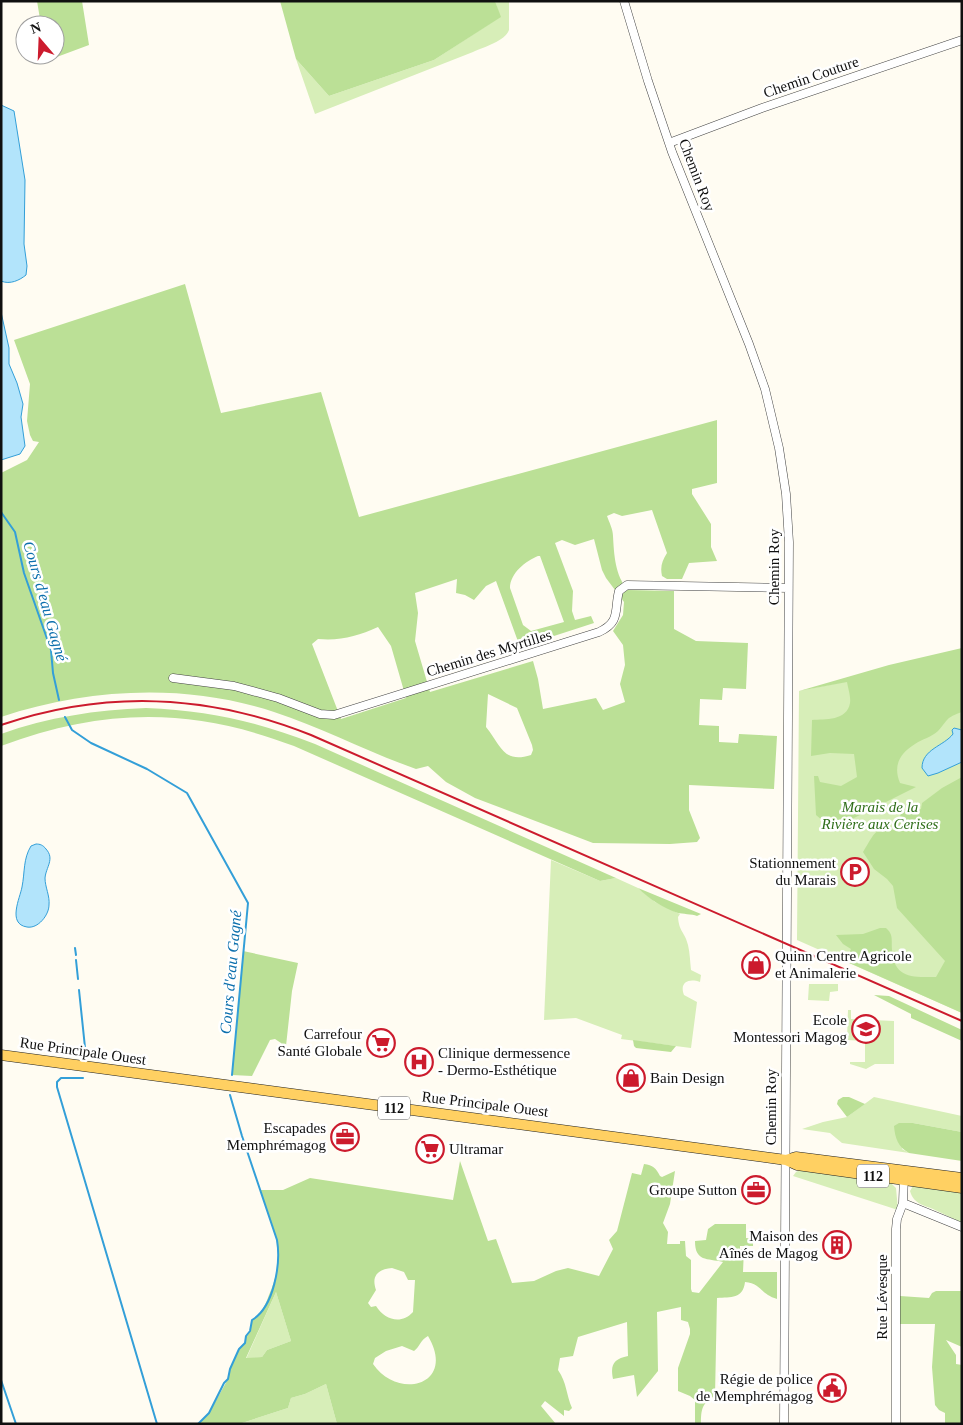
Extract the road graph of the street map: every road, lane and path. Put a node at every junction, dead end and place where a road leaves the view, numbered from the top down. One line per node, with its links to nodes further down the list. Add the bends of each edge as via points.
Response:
1 (624, 1): 3 (street, Chemin Roy)
2 (962, 40): 3 (street, Chemin Couture)
3 (669, 143): 4 (street, Chemin Roy, via 751,349 768,402 786,494)
4 (788, 588): 5 (street, Chemin des Myrtilles, via 627,585 619,591 614,620 599,632 334,715 320,714 234,686); 7 (street, Chemin Roy)
5 (173, 678)
6 (1, 1055): 7 (main road, Rue Principale Ouest / 112)
7 (786, 1160): 8 (main road, Rue Principale Ouest / 112, via 796,1157); 13 (street, Chemin Roy)
8 (904, 1175): 9 (main road, Rue Principale Ouest / 112); 10 (main road, Rue Principale Ouest / 112); 11 (street, Rue Lévesque)
9 (962, 1178)
10 (962, 1188)
11 (903, 1203): 12 (street); 14 (street, Rue Lévesque, via 896,1229)
12 (962, 1227)
13 (784, 1424)
14 (896, 1424)

